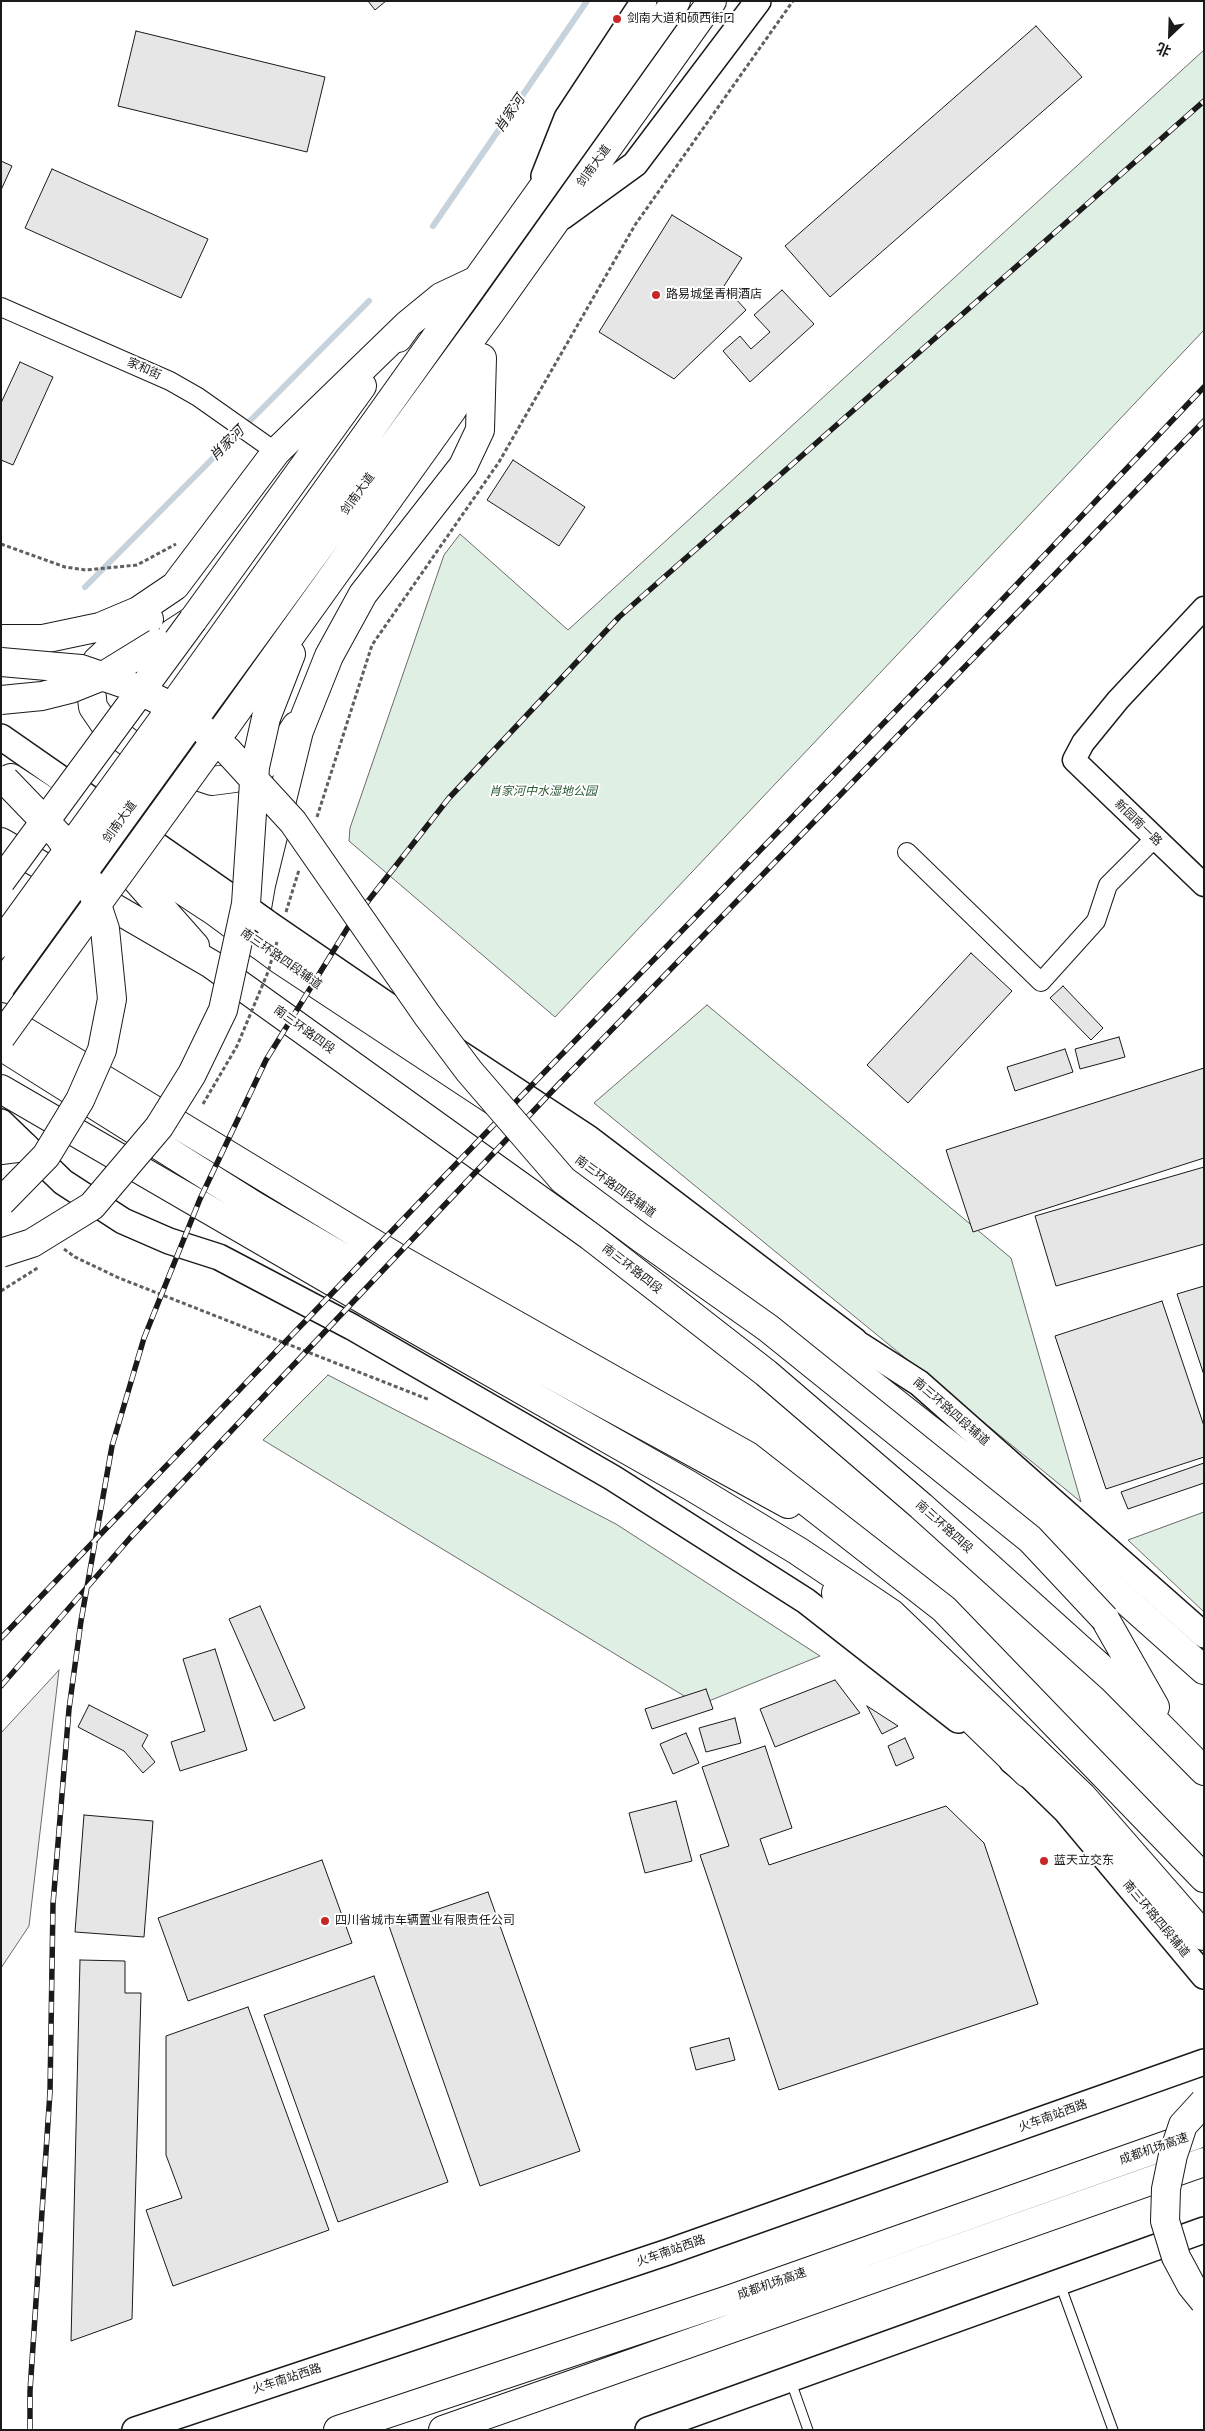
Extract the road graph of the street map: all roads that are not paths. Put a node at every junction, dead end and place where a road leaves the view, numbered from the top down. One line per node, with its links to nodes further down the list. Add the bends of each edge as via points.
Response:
1 (644, 1): 5 (main road, via 567,118)
2 (676, 1): 5 (main road, 剑南大道)
3 (712, 1): 6 (main road, 剑南大道)
4 (758, 1): 6 (main road, via 635,164)
5 (534, 203): 7 (main road, 剑南大道)
6 (552, 225): 9 (main road, 剑南大道)
7 (477, 280): 10 (main road, via 441,297); 20 (main road, 剑南大道)
8 (1, 307): 12 (street, 家和街, via 170,381)
9 (490, 313): 11 (main road); 20 (main road, 剑南大道)
10 (408, 324): 12 (main road); 16 (main road)
11 (482, 358): 14 (main road, via 452,410); 21 (main road, via 480,430 463,466 363,594 330,656)
12 (276, 452): 13 (main road)
13 (175, 586): 17 (main road, via 138,611 100,627 43,638); 21 (main road, via 150,618 127,633 97,661 89,674 93,707 106,726 132,745 176,769 212,781 235,778 262,767 287,740)
14 (321, 595): 36 (main road, bridge); 42 (main road, bridge, via 288,660 266,718 255,767 246,904 223,1010 192,1074 158,1127 92,1206 32,1243)
15 (1204, 608): 26 (street, 新园南一路, via 1118,700 1083,743 1074,760)
16 (193, 620): 19 (main road, bridge, via 105,675 42,696); 29 (main road, bridge)
17 (1, 638)
18 (1, 662): 49 (main road, bridge, via 81,669 128,685 184,712 227,750 293,822 437,1029 563,1180 768,1328 1030,1539 1105,1619)
19 (1, 700)
20 (191, 702): 32 (main road, 剑南大道, bridge); 34 (main road, 剑南大道, bridge)
21 (311, 702): 31 (main road, via 299,730 261,885 254,925)
22 (1, 737): 31 (main road, bridge, via 245,907)
23 (1, 771): 25 (main road, 南三环路四段辅道)
24 (1, 777): 41 (main road, bridge, via 59,836 89,881 105,929 112,999 102,1050 80,1100 46,1156)
25 (95, 833): 31 (main road, 南三环路四段辅道, via 214,911); 33 (main road)
26 (1154, 840): 28 (street, via 1108,885 1096,921 1041,982); 30 (street, 新园南一路)
27 (1, 842): 33 (main road, 南三环路四段)
28 (907, 852)
29 (1, 881)
30 (1204, 885)
31 (263, 933): 43 (main road, 南三环路四段辅道); 44 (main road, via 412,1022 588,1138)
32 (1, 943)
33 (211, 964): 49 (main road, 南三环路四段, via 590,1236 766,1374)
34 (1, 986)
35 (1, 1018): 46 (main road, via 401,1260 748,1456)
36 (1, 1037)
37 (1, 1046): 46 (main road, via 256,1206 438,1313)
38 (1, 1089): 45 (main road)
39 (1, 1122): 40 (main road, 南三环路四段辅道)
40 (13, 1149): 51 (main road, 南三环路四段辅道, via 123,1221 228,1261 352,1327 613,1478 806,1601)
41 (1, 1202)
42 (1, 1254)
43 (714, 1260): 44 (main road, 南三环路四段辅道); 48 (main road, via 969,1461)
44 (855, 1341): 47 (main road, 南三环路四段辅道, via 919,1383)
45 (689, 1485): 51 (main road, via 832,1589); 53 (main road, via 798,1551 892,1614 1082,1796)
46 (852, 1538): 52 (main road, via 944,1609)
47 (1204, 1635)
48 (1204, 1670)
49 (1124, 1675): 50 (main road, 南三环路四段)
50 (1204, 1771)
51 (1028, 1773): 54 (main road, 南三环路四段辅道, via 1066,1811)
52 (1204, 1878)
53 (1204, 1936)
54 (1204, 1976)
55 (1204, 2062): 63 (main road, 火车南站西路, via 668,2252)
56 (1204, 2102): 61 (main road, bridge, via 1183,2125 1173,2155 1166,2189 1165,2220 1176,2258)
57 (1204, 2132): 64 (main road, 成都机场高速, via 728,2300)
58 (1204, 2162): 65 (main road)
59 (1204, 2230): 60 (main road)
60 (1059, 2282): 62 (main road); 68 (lane)
61 (1204, 2301)
62 (790, 2379): 66 (main road); 67 (lane)
63 (135, 2430)
64 (338, 2430)
65 (443, 2430)
66 (648, 2430)
67 (808, 2430)
68 (1113, 2430)

